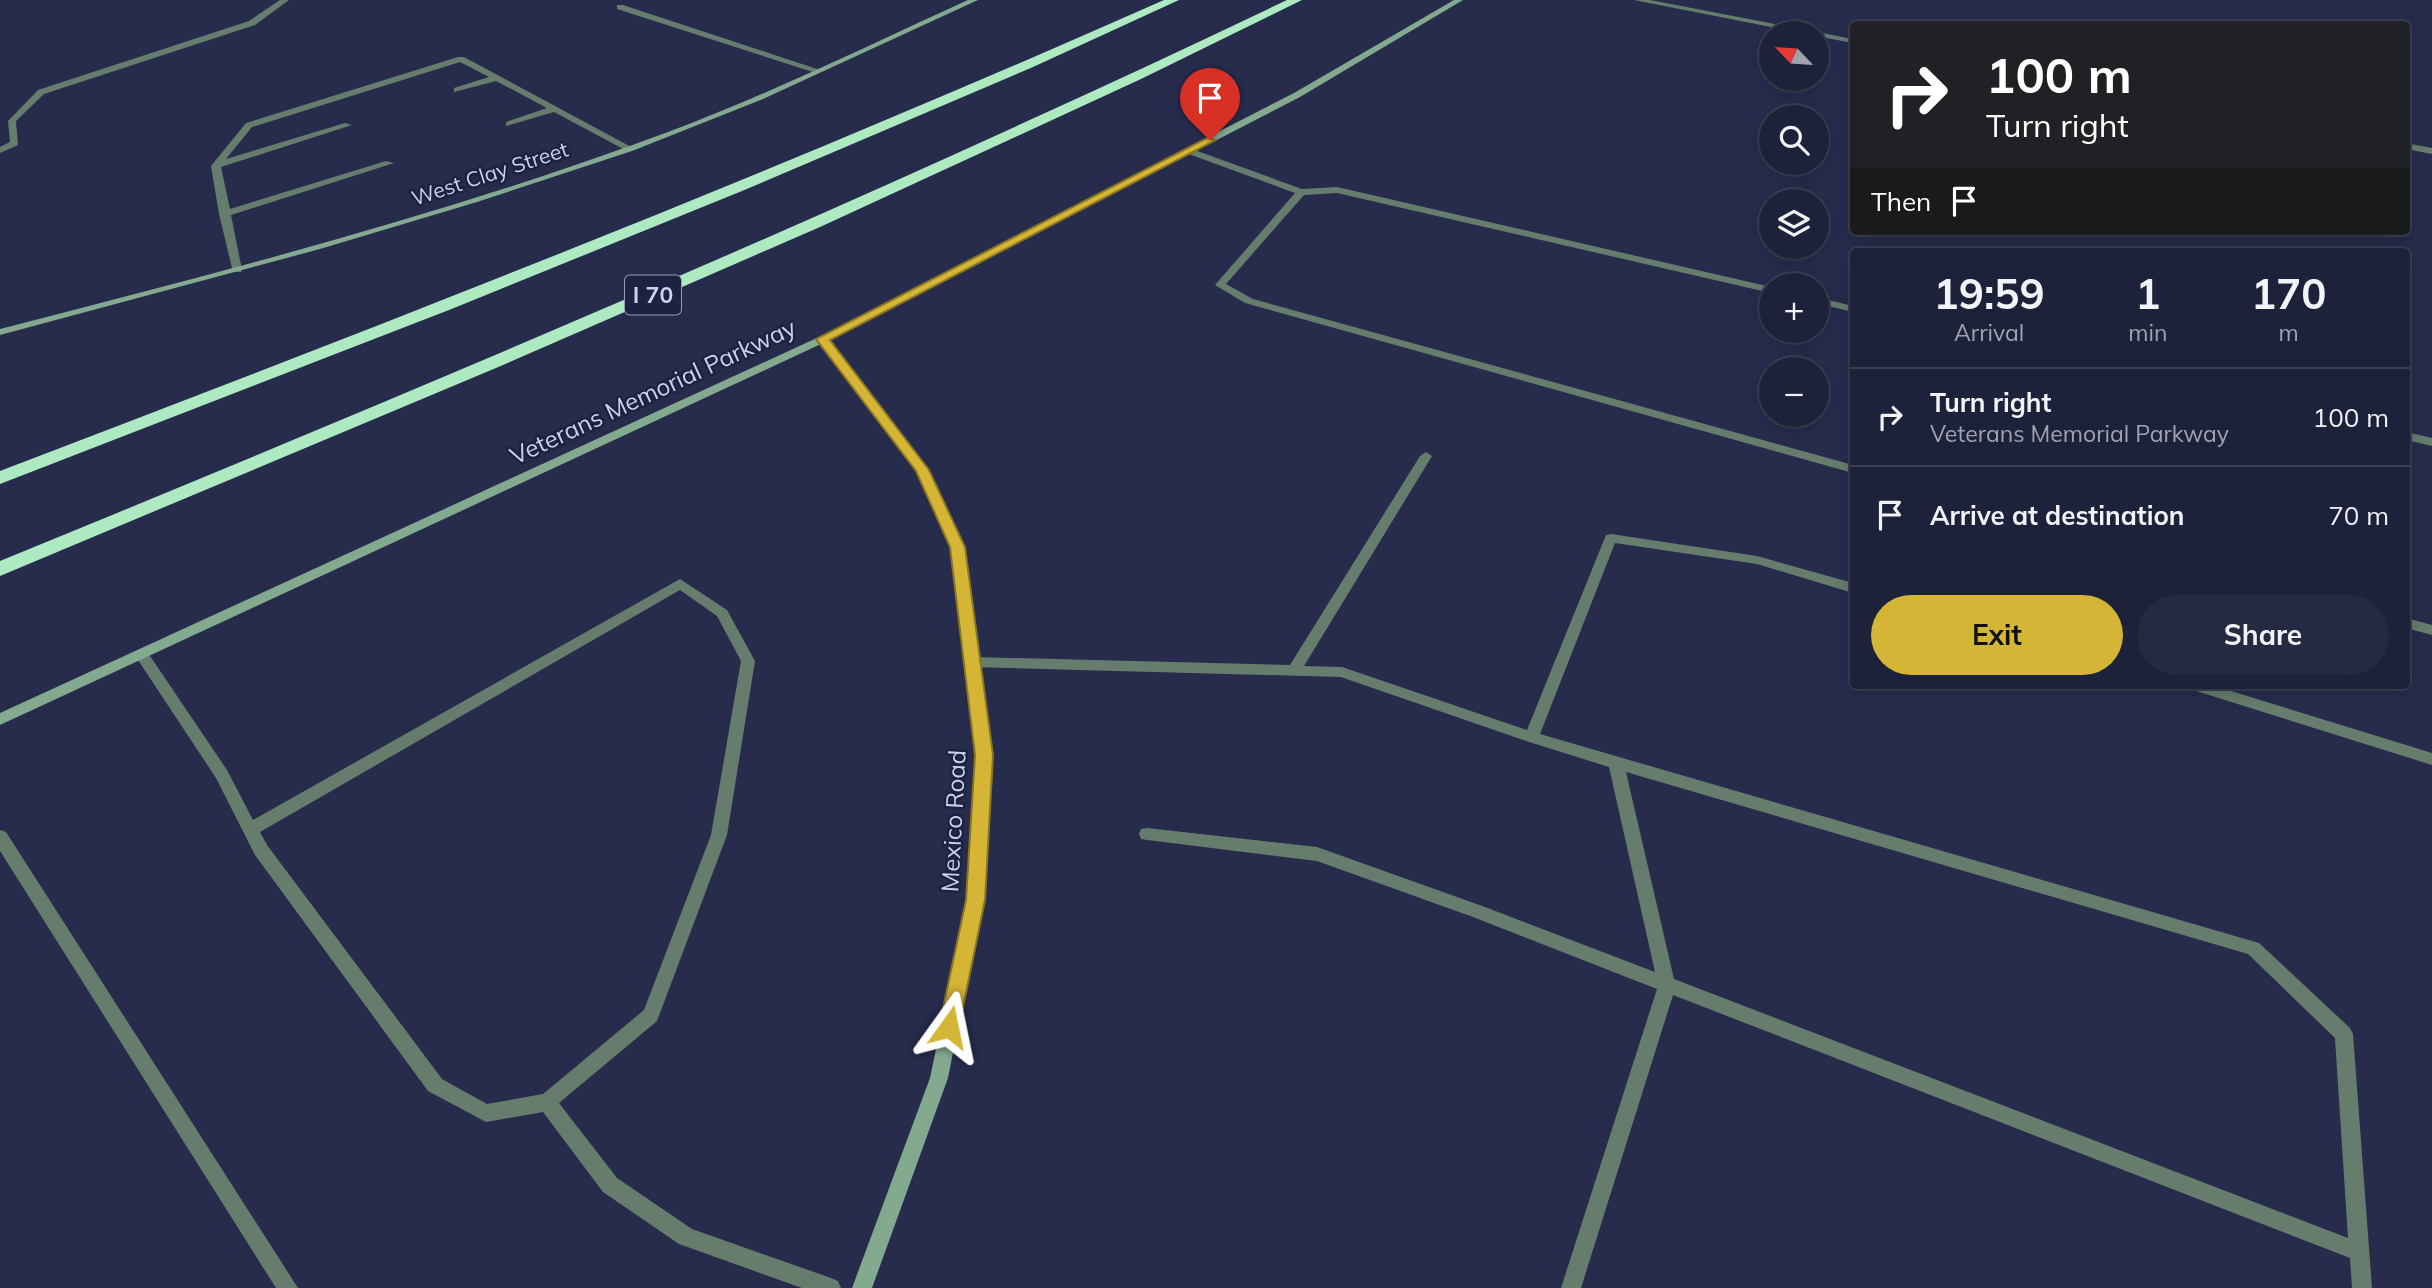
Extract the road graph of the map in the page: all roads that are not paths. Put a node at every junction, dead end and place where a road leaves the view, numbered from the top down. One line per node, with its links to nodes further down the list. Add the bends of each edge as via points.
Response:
1 (285, 0): 19 (street, via 252,23 41,92 12,121 15,143)
2 (974, 0): 11 (street, West Clay Street)
3 (1174, 0): 36 (highway, via 947,100 502,284)
4 (1296, 0): 37 (highway, I 70, via 808,228)
5 (1459, 0): 20 (street, Veterans Memorial Parkway, via 1297,95)
6 (1638, 0): 8 (street)
7 (620, 7): 11 (street)
8 (1759, 23)
9 (1829, 37): 10 (street)
10 (1850, 40)
11 (818, 71): 18 (street, West Clay Street)
12 (496, 78): 13 (street); 14 (street); 23 (street, via 461,59 249,125)
13 (457, 90)
14 (554, 109): 15 (street); 18 (street)
15 (509, 124)
16 (348, 125): 23 (street)
17 (2410, 147): 21 (street)
18 (630, 149): 26 (street, West Clay Street, via 340,242)
19 (0, 150)
20 (1189, 151): 24 (street); 31 (street, Veterans Memorial Parkway)
21 (2432, 151)
22 (389, 163): 25 (street)
23 (216, 166): 25 (street)
24 (1301, 192): 27 (street, via 1337,190); 35 (street, via 1220,285 1249,301)
25 (224, 214): 26 (street)
26 (237, 270): 30 (street, West Clay Street)
27 (1759, 287)
28 (1829, 303): 29 (street)
29 (1850, 308)
30 (0, 332)
31 (823, 339): 41 (street, Veterans Memorial Parkway); 42 (street, Mexico Road, via 922,470 957,547)
32 (2410, 437): 33 (street)
33 (2432, 442)
34 (1426, 456): 43 (street)
35 (1850, 468)
36 (0, 478)
37 (0, 569)
38 (1850, 587): 46 (street, via 1757,560 1611,538)
39 (2410, 624): 40 (street)
40 (2432, 631)
41 (141, 654): 45 (street, Veterans Memorial Parkway); 49 (street, via 222,775)
42 (972, 662): 43 (street); 57 (street, Mexico Road, via 984,755 975,900 939,1078)
43 (1294, 671): 46 (street, via 1342,671)
44 (2208, 689): 47 (street)
45 (0, 719)
46 (1531, 737): 48 (street)
47 (2432, 759)
48 (1616, 763): 52 (street); 54 (street, via 2253,948 2344,1034)
49 (251, 829): 53 (street, via 261,850 435,1085 486,1113); 53 (street, via 680,584 722,612 748,661 719,835 651,1015)
50 (1147, 834): 52 (street, via 1317,854)
51 (0, 837): 55 (street)
52 (1667, 985): 54 (street); 58 (street)
53 (547, 1102): 56 (street, via 610,1185 686,1237)
54 (2360, 1252): 59 (street)
55 (288, 1288)
56 (831, 1288)
57 (862, 1288)
58 (1571, 1288)
59 (2362, 1288)

